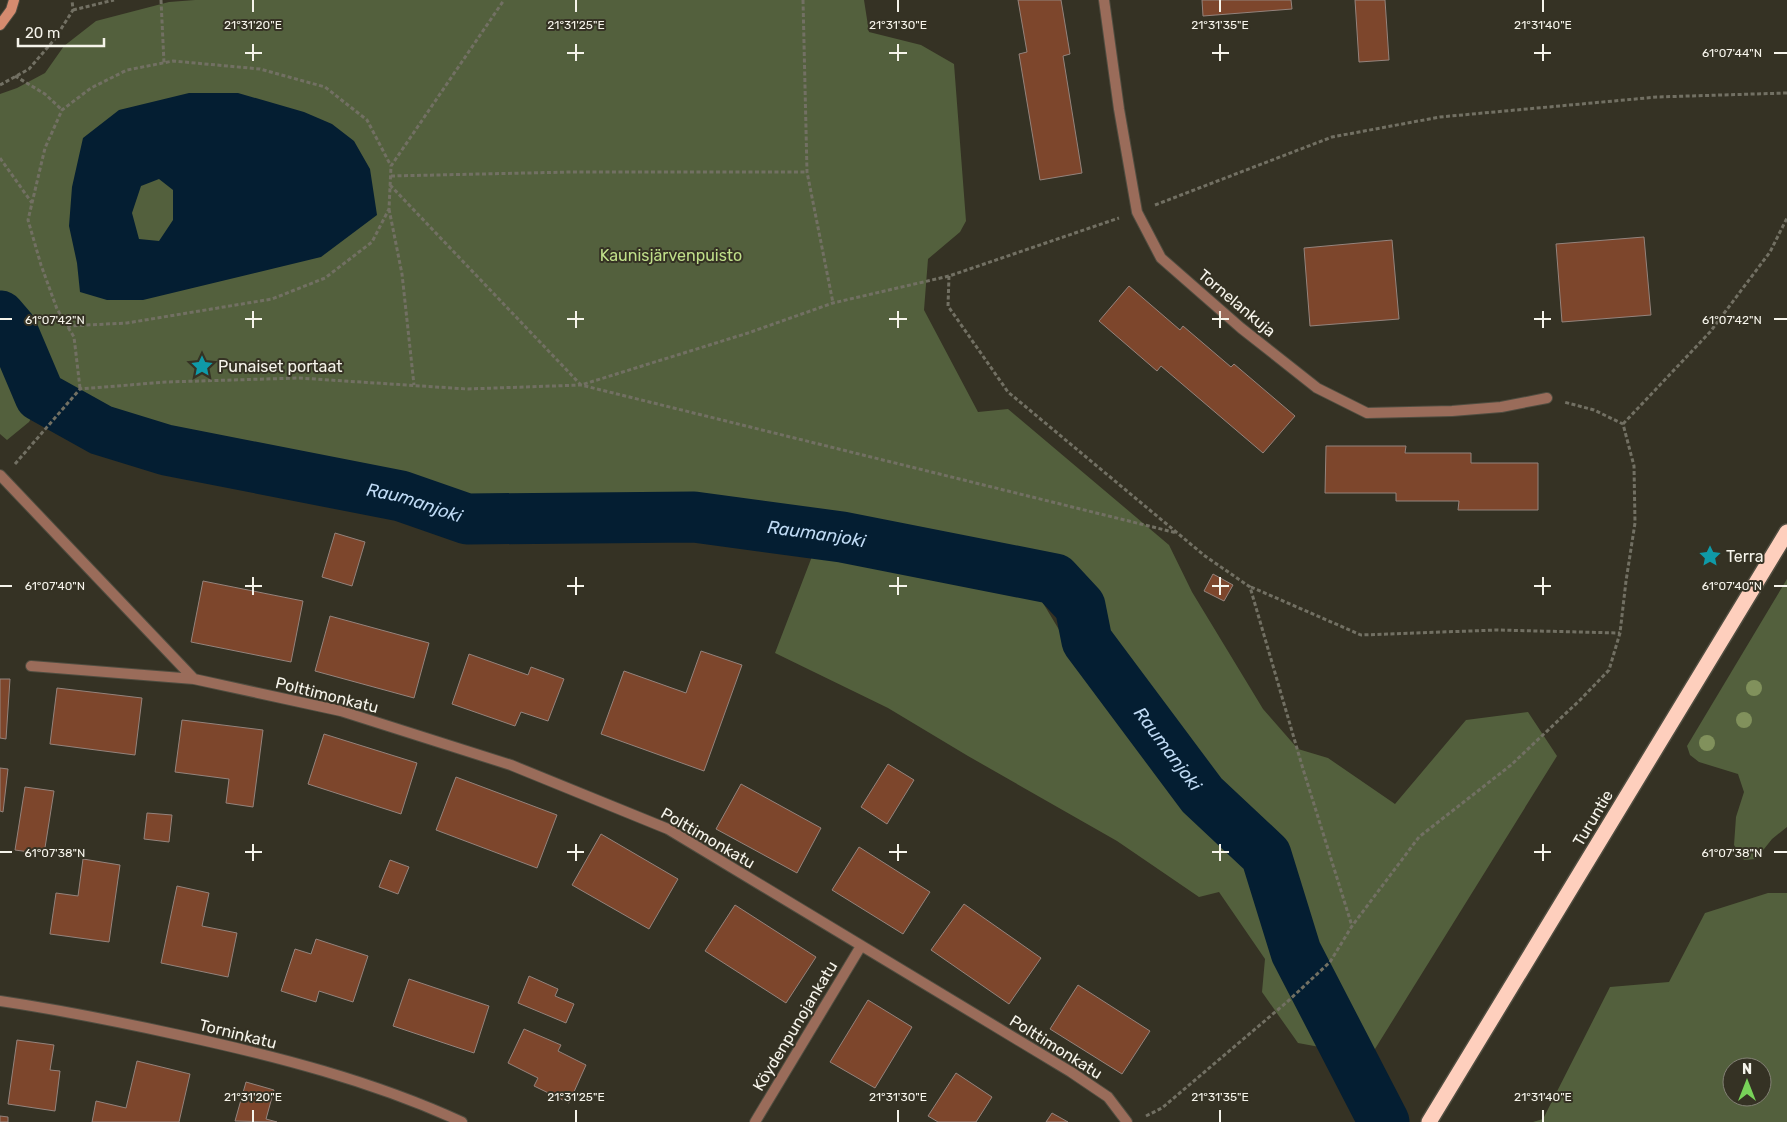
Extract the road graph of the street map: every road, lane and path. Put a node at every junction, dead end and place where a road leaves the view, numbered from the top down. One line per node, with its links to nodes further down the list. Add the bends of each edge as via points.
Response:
1 (14, 0): 9 (main road)
2 (72, 0): 8 (path)
3 (114, 0): 8 (path)
4 (160, 0): 10 (path)
5 (504, 0): 16 (path)
6 (803, 0): 17 (path)
7 (1104, 0): 22 (street, Tornelankuja)
8 (73, 10): 11 (path, via 54,40 29,69)
9 (0, 25)
10 (164, 63): 14 (path, via 127,70 91,88); 16 (path, via 174,61 260,70 325,87 367,120)
11 (15, 76): 12 (path); 14 (path, via 45,94)
12 (0, 85)
13 (1787, 93): 22 (path, via 1657,97 1450,116 1332,137)
14 (62, 110): 20 (path, via 45,148)
15 (0, 158): 20 (path)
16 (391, 166): 18 (path)
17 (808, 172): 18 (path); 25 (path)
18 (390, 176): 19 (path)
19 (390, 185): 21 (path); 28 (path)
20 (32, 203): 26 (path, via 28,220 40,265)
21 (389, 209): 26 (path, via 372,242 325,278 272,299 127,323); 27 (path, via 402,274)
22 (1137, 212): 24 (path); 30 (street, Tornelankuja, via 1161,258 1317,388 1367,413 1501,407)
23 (1787, 218): 31 (path, via 1770,252 1710,332)
24 (949, 276): 25 (path); 33 (path, via 948,306 1008,392)
25 (832, 303): 28 (path, via 748,333)
26 (67, 326): 29 (path, via 74,337)
27 (414, 385): 28 (path, via 467,389); 29 (path, via 299,378 166,382)
28 (580, 385): 33 (path)
29 (80, 389): 32 (path)
30 (1547, 398): 31 (path, via 1594,410)
31 (1623, 424): 36 (path, via 1634,466 1636,523)
32 (1, 476): 38 (street)
33 (1177, 532): 35 (path)
34 (1787, 532): 46 (highway, Turuntie)
35 (1250, 587): 36 (path, via 1361,635 1497,630); 39 (path)
36 (1620, 633): 39 (path, via 1610,670 1511,765 1419,837)
37 (32, 666): 38 (street, Polttimonkatu)
38 (194, 679): 40 (street, Polttimonkatu, via 341,711 511,765 668,829)
39 (1352, 926): 42 (path, via 1330,962 1287,1002 1162,1108)
40 (861, 946): 44 (street, Köydenpunojankatu); 45 (street, Polttimonkatu, via 1071,1072 1108,1097)
41 (0, 1001): 43 (street, Torninkatu, via 235,1047 339,1075)
42 (1141, 1118)
43 (462, 1122)
44 (755, 1122)
45 (1127, 1122)
46 (1429, 1122)

